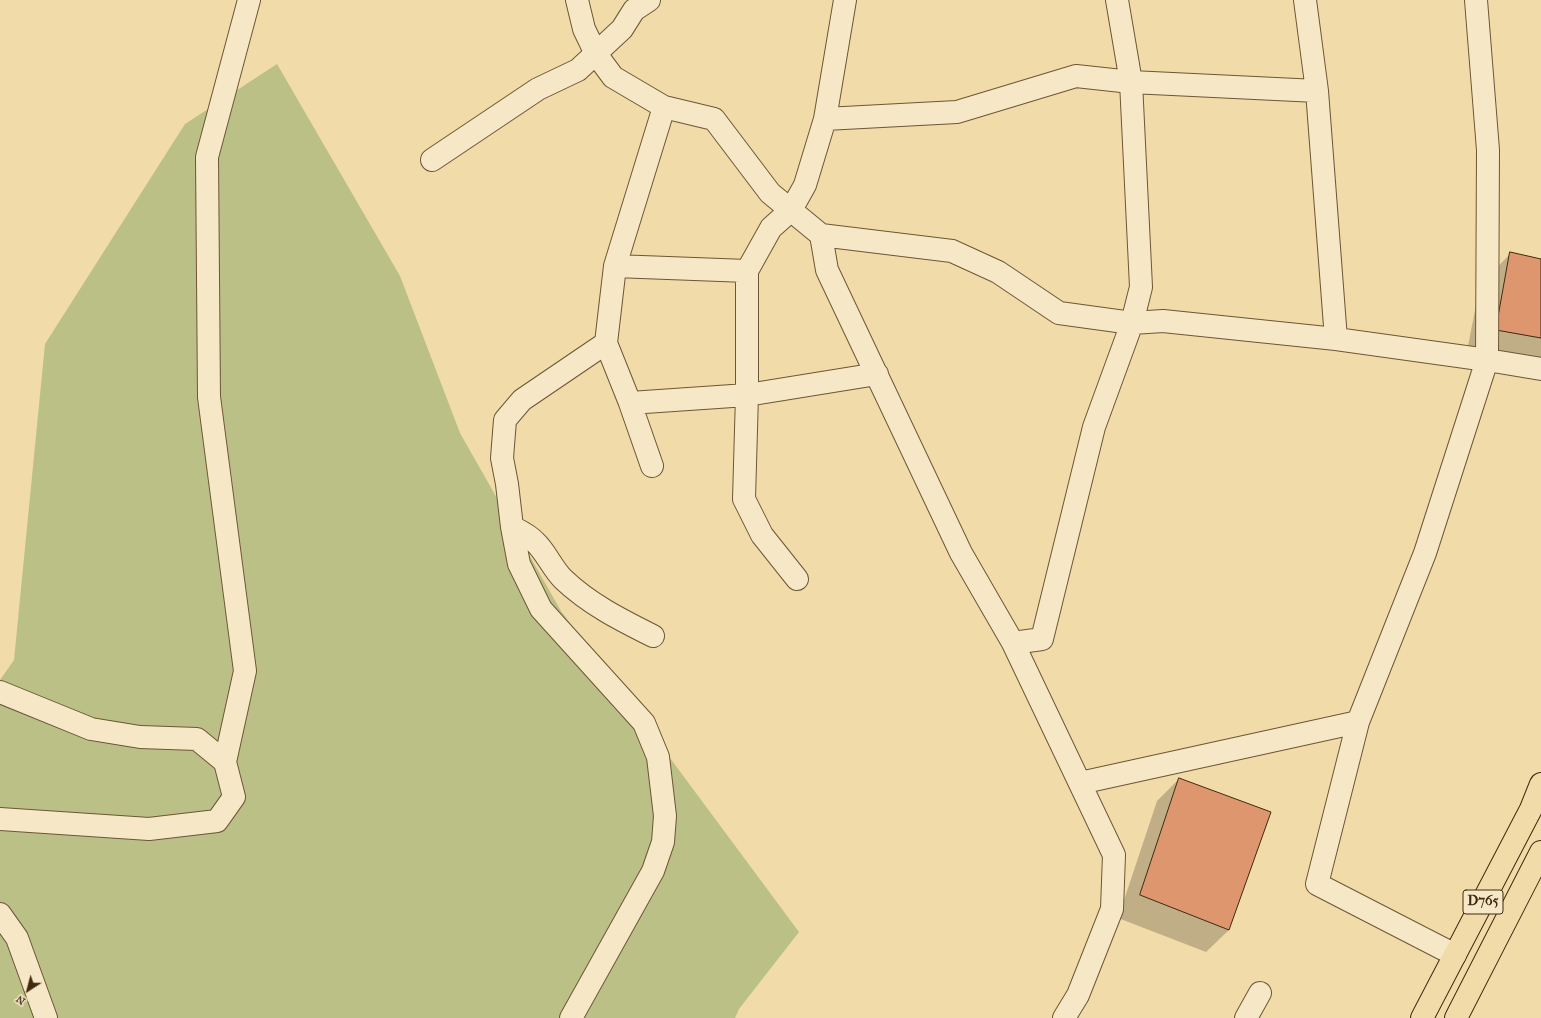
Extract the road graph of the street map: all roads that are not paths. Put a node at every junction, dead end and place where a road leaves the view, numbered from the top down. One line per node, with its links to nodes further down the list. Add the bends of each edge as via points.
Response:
1 (250, 0): 33 (street, via 208,157 209,397 245,671)
2 (577, 0): 8 (street, via 584,29)
3 (845, 0): 12 (street)
4 (1117, 0): 9 (street)
5 (1305, 0): 10 (street)
6 (1476, 0): 21 (street, via 1488,150)
7 (637, 3): 8 (street, via 622,29)
8 (596, 54): 11 (street, via 613,77); 13 (street, via 578,70 538,90)
9 (1131, 82): 10 (street); 12 (street, via 1076,76 957,112); 18 (street, via 1141,288)
10 (1317, 91): 19 (street)
11 (664, 107): 14 (street, via 714,119 770,193); 16 (street)
12 (825, 119): 14 (street, via 805,185)
13 (432, 160)
14 (791, 210): 15 (street); 17 (street, via 772,228)
15 (821, 235): 18 (street, via 952,251 998,272 1059,313); 23 (street, via 827,270)
16 (615, 266): 17 (street); 20 (street)
17 (747, 271): 24 (street)
18 (1132, 323): 19 (street, via 1163,321); 30 (street, via 1094,427 1042,639)
19 (1336, 339): 21 (street)
20 (606, 342): 25 (street); 27 (street, via 522,400 505,420 502,458)
21 (1487, 360): 22 (street); 32 (street, via 1425,553)
22 (1541, 369)
23 (877, 374): 24 (street); 30 (street, via 961,552)
24 (747, 395): 25 (street); 28 (street, via 744,498 762,535)
25 (630, 403): 26 (street)
26 (652, 466)
27 (512, 527): 29 (street, via 536,542 563,578 597,606); 42 (street, via 519,564 541,608 644,723 658,756 660,772 665,816 663,842 653,871)
28 (797, 579)
29 (653, 636)
30 (1013, 644): 34 (street)
31 (0, 692): 33 (street, via 91,729 140,737 197,739)
32 (1358, 722): 34 (street); 39 (street, via 1317,884)
33 (225, 762): 36 (street, via 234,797 217,821 149,829)
34 (1080, 783): 43 (street, via 1114,855 1112,909 1078,995)
35 (1541, 784): 39 (highway, D765, via 1531,809)
36 (0, 819)
37 (1541, 852): 46 (highway, D765)
38 (0, 914): 41 (street, via 17,938)
39 (1455, 955): 45 (highway, D765)
40 (1260, 993): 44 (street)
41 (46, 1018)
42 (571, 1018)
43 (1064, 1018)
44 (1246, 1018)
45 (1422, 1018)
46 (1456, 1018)

